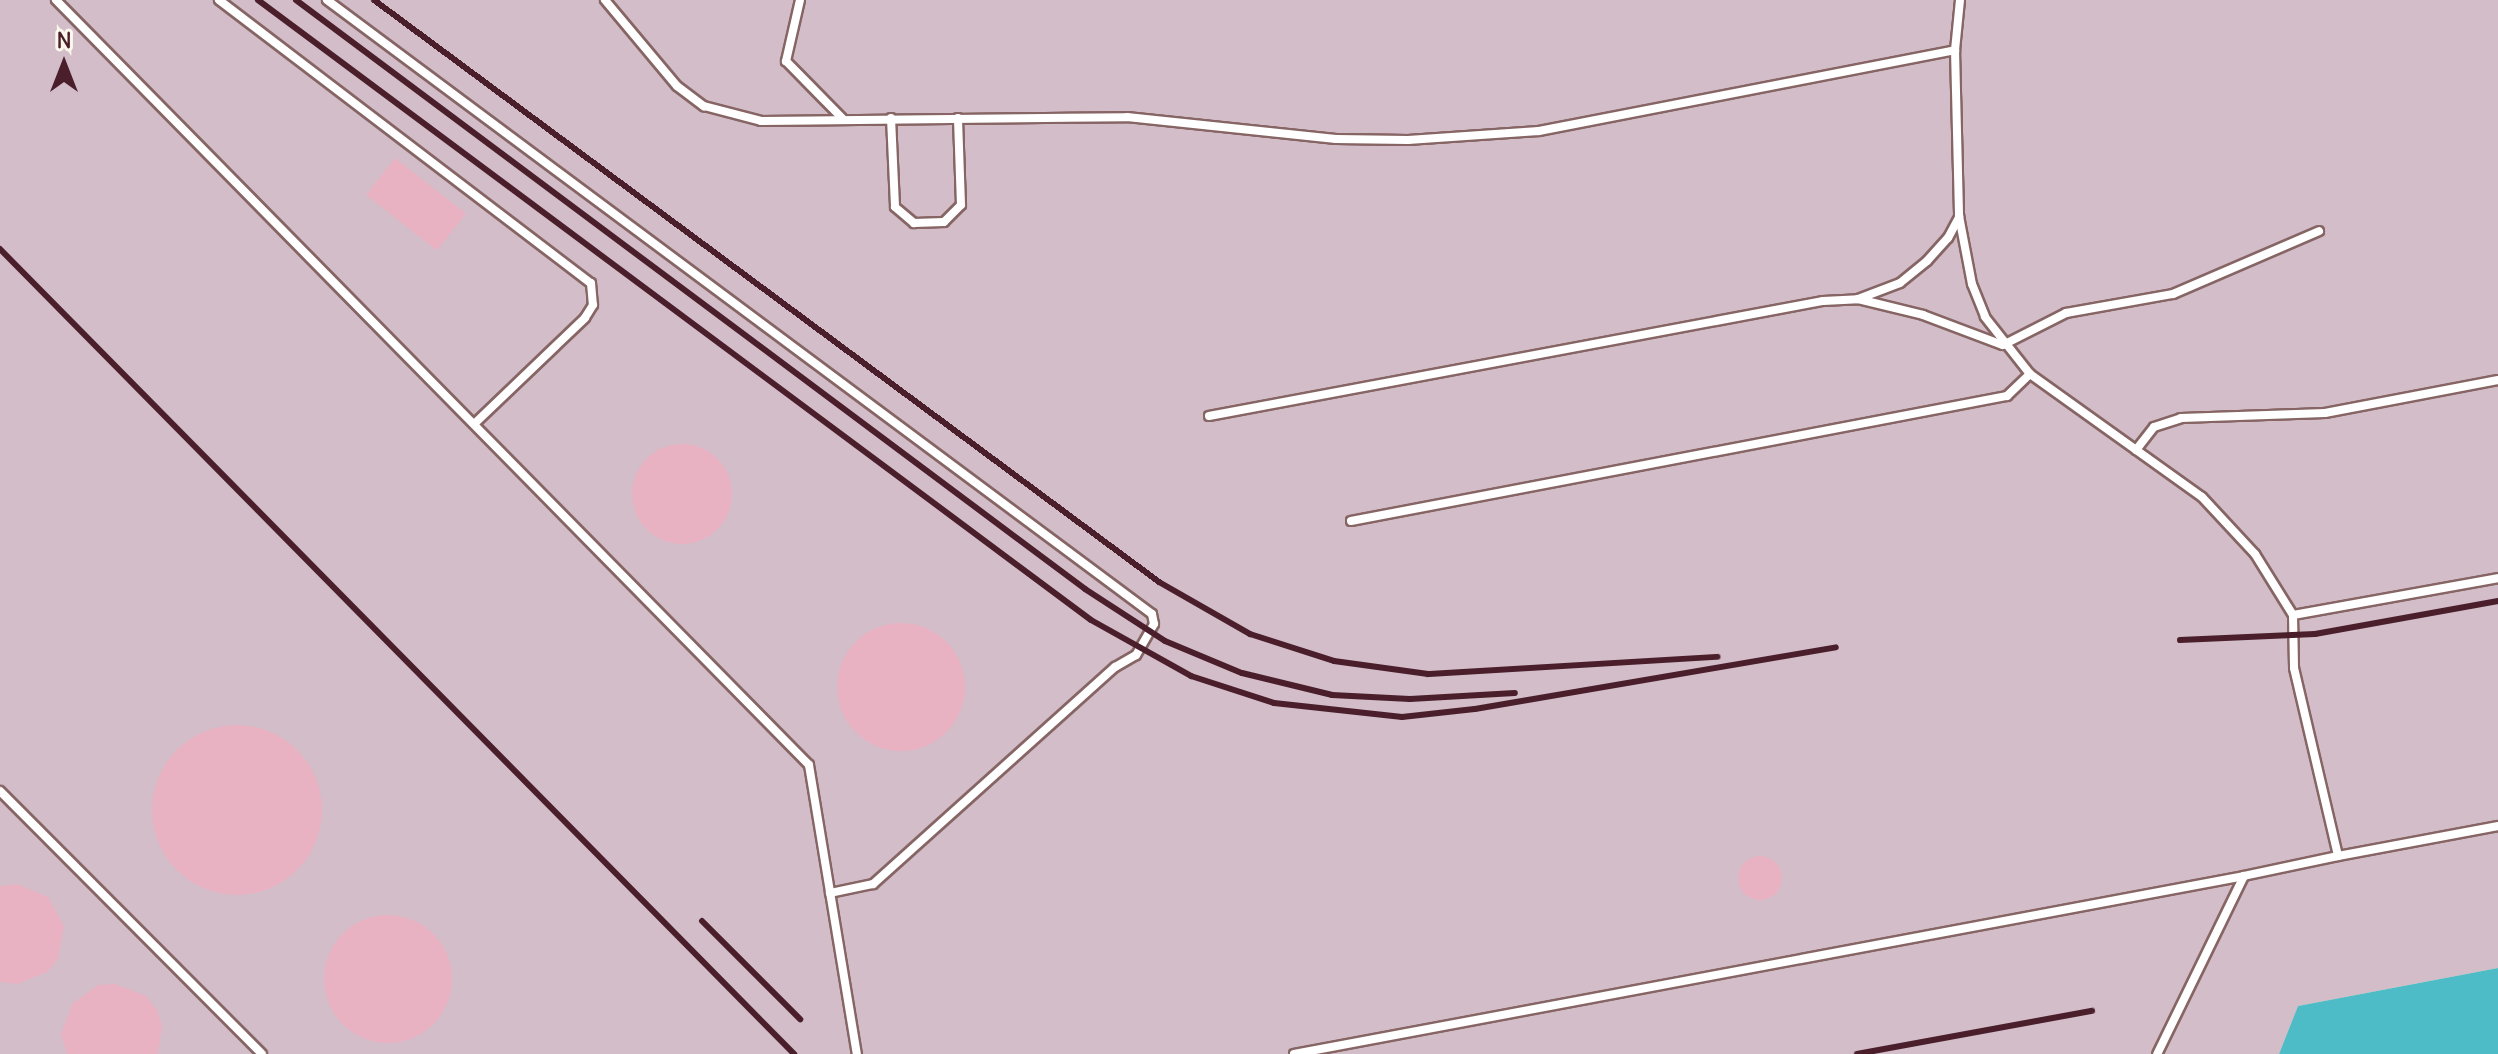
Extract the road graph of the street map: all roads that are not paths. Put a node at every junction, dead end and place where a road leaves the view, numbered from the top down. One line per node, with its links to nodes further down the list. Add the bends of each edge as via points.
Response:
1 (56, 0): 18 (lane)
2 (219, 0): 18 (lane, via 591,283 593,305 585,318)
3 (327, 0): 27 (lane, via 1152,614 1154,624 1136,655 1115,667 873,884)
4 (605, 0): 10 (lane, via 656,63 704,106 761,121)
5 (800, 0): 10 (lane, via 786,61)
6 (1960, 0): 7 (lane)
7 (1955, 50): 9 (lane, via 1539,131 1408,140 1336,139 1127,117); 11 (lane)
8 (891, 118): 9 (lane); 9 (lane, via 895,207 914,223 944,222 961,205); 10 (lane)
9 (958, 118)
10 (843, 119)
11 (1959, 216): 13 (lane, via 1927,261 1900,283); 14 (lane, via 1972,284)
12 (2319, 231): 14 (lane, via 2173,294 2066,313)
13 (1858, 299): 14 (lane, via 1923,315); 17 (lane, via 1823,301)
14 (2003, 345): 15 (lane)
15 (2030, 374): 19 (lane); 20 (lane, via 2007,396)
16 (2498, 380): 19 (lane, via 2325,413 2181,418 2154,427)
17 (1209, 416)
18 (476, 422): 27 (lane, via 809,765)
19 (2136, 450): 22 (lane, via 2202,497 2255,554)
20 (1351, 521)
21 (2498, 578): 22 (lane)
22 (2293, 615): 25 (lane, via 2294,668)
23 (0, 791): 28 (lane)
24 (2498, 826): 25 (lane)
25 (2338, 856): 26 (lane)
26 (2244, 876): 30 (lane); 31 (lane)
27 (830, 893): 29 (lane)
28 (262, 1054)
29 (857, 1054)
30 (1294, 1054)
31 (2157, 1054)

